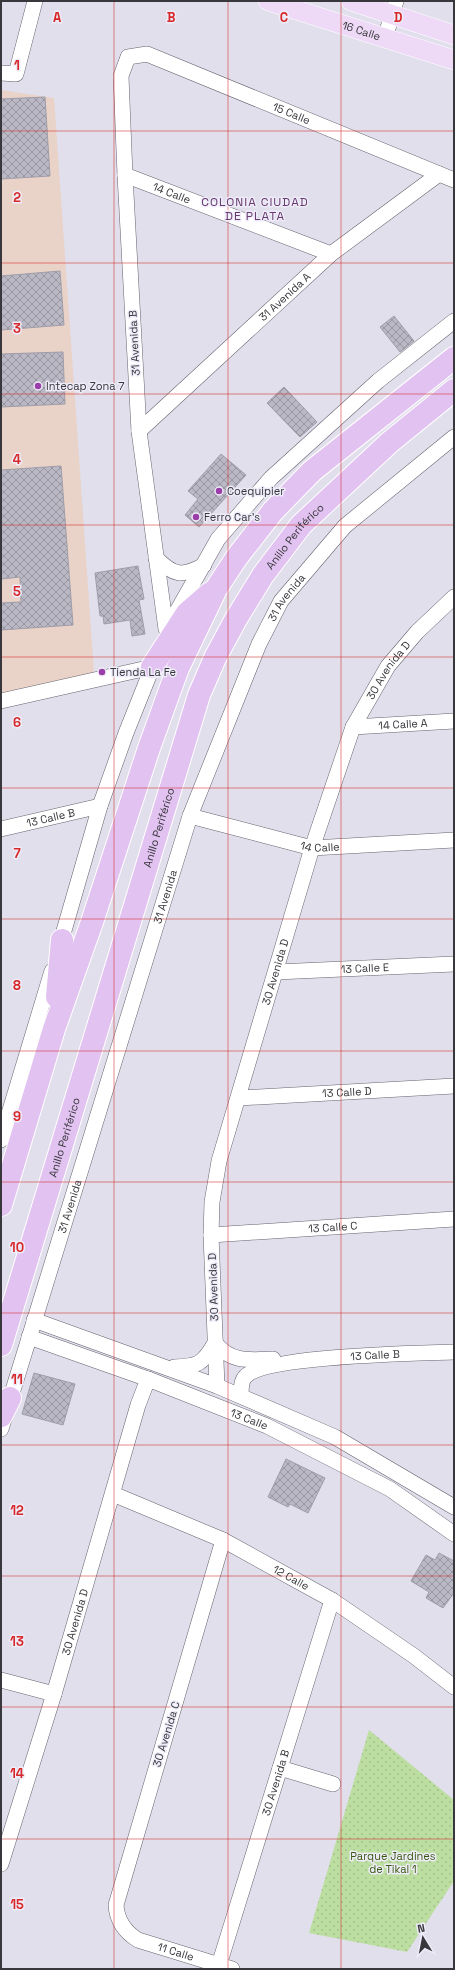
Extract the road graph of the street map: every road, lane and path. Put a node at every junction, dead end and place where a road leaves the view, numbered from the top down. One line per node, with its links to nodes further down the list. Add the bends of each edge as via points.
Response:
1 (35, 1): 9 (street)
2 (268, 1): 6 (main road, 16 Calle)
3 (350, 1): 4 (main road)
4 (394, 8): 5 (main road); 6 (street)
5 (454, 35)
6 (385, 38): 8 (main road, 16 Calle)
7 (128, 57): 10 (street, 15 Calle, via 147,54); 11 (street, 31 Avenida B, via 122,76)
8 (454, 60)
9 (8, 73)
10 (439, 174): 12 (street, 15 Calle); 13 (street, 31 Avenida A)
11 (124, 175): 13 (street, 14 Calle); 17 (street, 31 Avenida B)
12 (454, 180)
13 (331, 254): 17 (street, 31 Avenida A)
14 (454, 321): 20 (street, via 378,381 271,478 218,539)
15 (454, 358): 21 (highway, via 312,471 273,511)
16 (454, 390): 46 (highway, Anillo Periférico, via 390,442 301,525 263,575 215,658 199,695)
17 (139, 431): 19 (street, 31 Avenida B)
18 (454, 437): 29 (street, 31 Avenida, via 345,526 281,601 259,644)
19 (156, 558): 20 (street, via 168,569 181,574 190,573); 23 (street, 31 Avenida B)
20 (204, 565): 23 (street)
21 (216, 589): 24 (highway, via 187,613); 36 (highway, via 178,668)
22 (453, 598): 27 (street, 30 Avenida D, via 417,632 388,666)
23 (166, 629): 24 (street)
24 (152, 667): 25 (street); 28 (street)
25 (1, 701)
26 (454, 721): 27 (street, 14 Calle A)
27 (353, 727): 32 (street, 30 Avenida D)
28 (100, 806): 30 (street, 13 Calle B); 33 (street)
29 (190, 816): 32 (street, 14 Calle); 43 (street, 31 Avenida)
30 (1, 829)
31 (454, 840): 32 (street, 14 Calle)
32 (312, 848): 35 (street, 30 Avenida D)
33 (62, 940): 36 (highway); 39 (street)
34 (454, 964): 35 (street, 13 Calle E)
35 (276, 972): 38 (street, 30 Avenida D)
36 (54, 1029): 40 (highway)
37 (454, 1086): 38 (street, 13 Calle D)
38 (239, 1098): 42 (street, 30 Avenida D, via 219,1161 212,1202)
39 (1, 1140)
40 (1, 1205)
41 (454, 1219): 42 (street, 13 Calle C)
42 (211, 1235): 45 (street, 30 Avenida D)
43 (34, 1320): 44 (street, 31 Avenida); 49 (street, 13 Calle)
44 (29, 1337): 50 (street, 13 Calle); 53 (street, 31 Avenida)
45 (215, 1343): 48 (street, 13 Calle B, via 222,1353 234,1358); 49 (street, via 206,1359 196,1366); 51 (street, 30 Avenida D)
46 (1, 1345)
47 (454, 1352): 48 (street, 13 Calle B)
48 (297, 1360): 52 (street, 13 Calle B, via 259,1368 246,1376)
49 (166, 1367): 51 (street, 13 Calle)
50 (148, 1379): 55 (street, 30 Avenida D); 57 (street, 13 Calle, via 267,1426 390,1489)
51 (217, 1386): 52 (street, 13 Calle)
52 (241, 1396): 56 (street, 13 Calle, via 335,1437)
53 (6, 1407): 54 (street, 31 Avenida)
54 (1, 1429)
55 (113, 1494): 58 (street, 12 Calle); 62 (street, 30 Avenida D)
56 (454, 1506)
57 (454, 1534)
58 (224, 1540): 59 (street, 12 Calle); 66 (street, 30 Avenida C, via 117,1898 116,1912)
59 (332, 1600): 61 (street, 12 Calle, via 414,1656); 63 (street, 30 Avenida B)
60 (1, 1680): 62 (street)
61 (454, 1687)
62 (54, 1694): 65 (street, 30 Avenida D)
63 (280, 1768): 64 (street); 67 (street, 30 Avenida B)
64 (334, 1784)
65 (1, 1864)
66 (124, 1928): 67 (street, 11 Calle, via 130,1936 138,1940)
67 (225, 1967)

